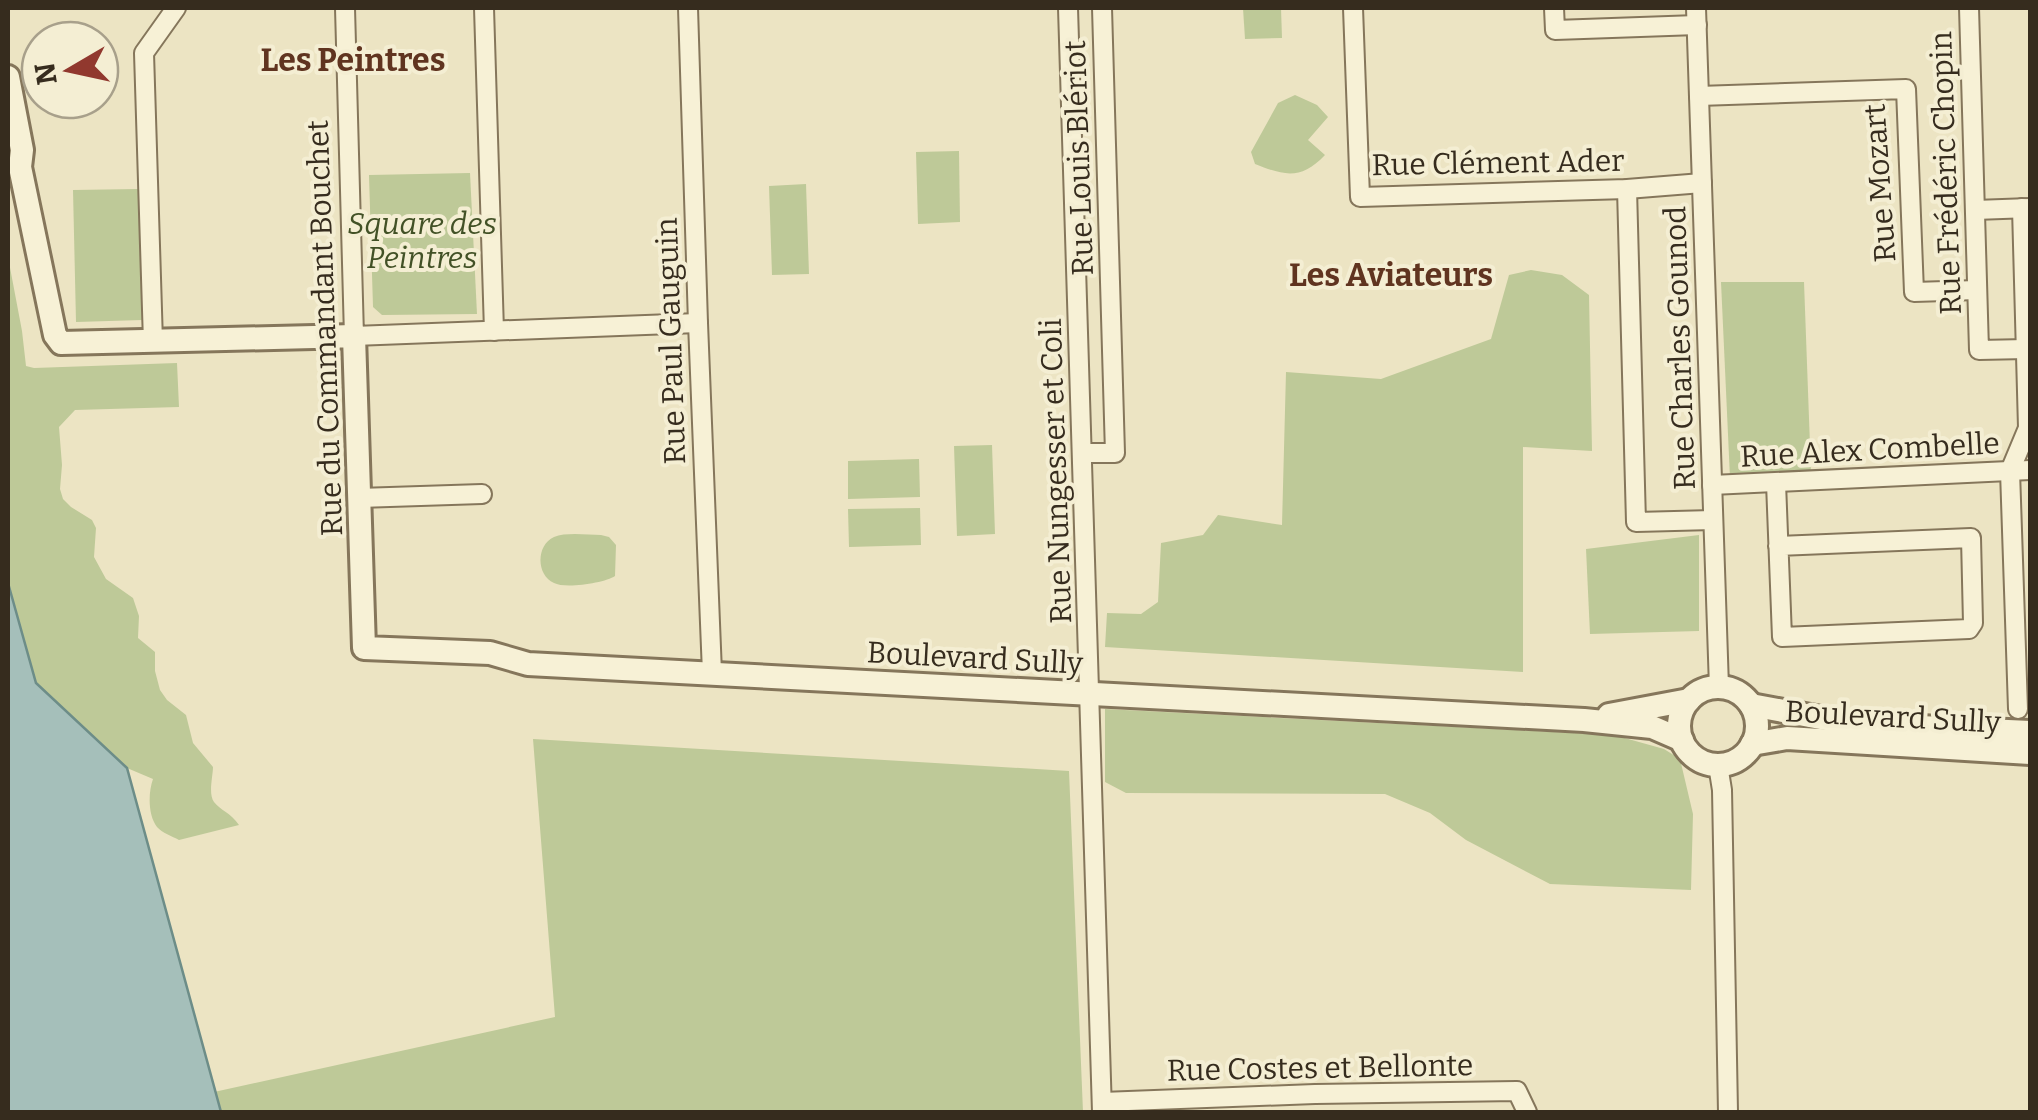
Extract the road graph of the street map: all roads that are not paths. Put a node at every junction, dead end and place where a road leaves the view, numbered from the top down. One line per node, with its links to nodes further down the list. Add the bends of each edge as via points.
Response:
1 (176, 8): 21 (street, via 144,53)
2 (345, 8): 20 (street, Rue du Commandant Bouchet)
3 (484, 8): 19 (street)
4 (688, 8): 18 (street, Rue Paul Gauguin)
5 (1068, 8): 23 (street, Rue Nungesser et Coli)
6 (1102, 8): 23 (street, Rue Louis Blériot, via 1115,453)
7 (1353, 8): 14 (street, Rue Clément Ader, via 1360,197)
8 (1554, 8): 10 (street, via 1555,30)
9 (1969, 8): 16 (street, Rue Frédéric Chopin)
10 (1697, 16): 12 (street, Rue Charles Gounod)
11 (8, 76): 21 (street, via 55,335 61,344)
12 (1699, 96): 13 (street, Rue Charles Gounod); 17 (street, Rue Mozart, via 1906,89 1914,292)
13 (1702, 184): 14 (street, Rue Clément Ader); 27 (street, Rue Charles Gounod)
14 (1627, 189): 30 (street, via 1636,522)
15 (2026, 208): 16 (street); 22 (street)
16 (1974, 210): 17 (street, Rue Frédéric Chopin)
17 (1977, 290): 22 (street, Rue Frédéric Chopin, via 1978,350)
18 (698, 323): 19 (street); 33 (street, Rue Paul Gauguin)
19 (494, 331): 20 (street)
20 (354, 336): 21 (street); 29 (street, Rue du Commandant Bouchet)
21 (153, 342)
22 (2026, 349): 24 (street, via 2028,428)
23 (1082, 453): 35 (street, Rue Nungesser et Coli)
24 (2010, 470): 25 (street, Rue Alex Combelle); 26 (street, Rue Alex Combelle); 38 (street)
25 (2030, 470)
26 (1776, 483): 27 (street, Rue Alex Combelle); 31 (street)
27 (1712, 485): 30 (street, Rue Charles Gounod)
28 (482, 494): 29 (street)
29 (360, 498): 32 (street, Rue du Commandant Bouchet)
30 (1713, 520): 34 (street, Rue Charles Gounod)
31 (1778, 546): 31 (street, via 1970,538 1972,622 1969,629 1782,637)
32 (364, 648): 33 (street, Boulevard Sully)
33 (712, 673): 35 (street, Boulevard Sully)
34 (1719, 687): 36 (street); 37 (street)
35 (1090, 694): 39 (street, Boulevard Sully); 45 (street, Rue Nungesser et Coli)
36 (1689, 700): 39 (street); 41 (street, via 1680,719)
37 (1751, 705): 40 (street, Boulevard Sully, via 1853,724); 42 (street, via 1757,724)
38 (2018, 709)
39 (1584, 720): 41 (street, via 1652,728)
40 (2030, 732)
41 (1682, 740): 44 (street, via 1696,758)
42 (1752, 744): 43 (street, Boulevard Sully, via 1787,738); 44 (street, via 1738,759)
43 (2030, 753)
44 (1718, 764): 47 (street)
45 (1102, 1107): 46 (street, Rue Costes et Bellonte, via 1315,1094 1517,1092)
46 (1528, 1112)
47 (1728, 1112)

